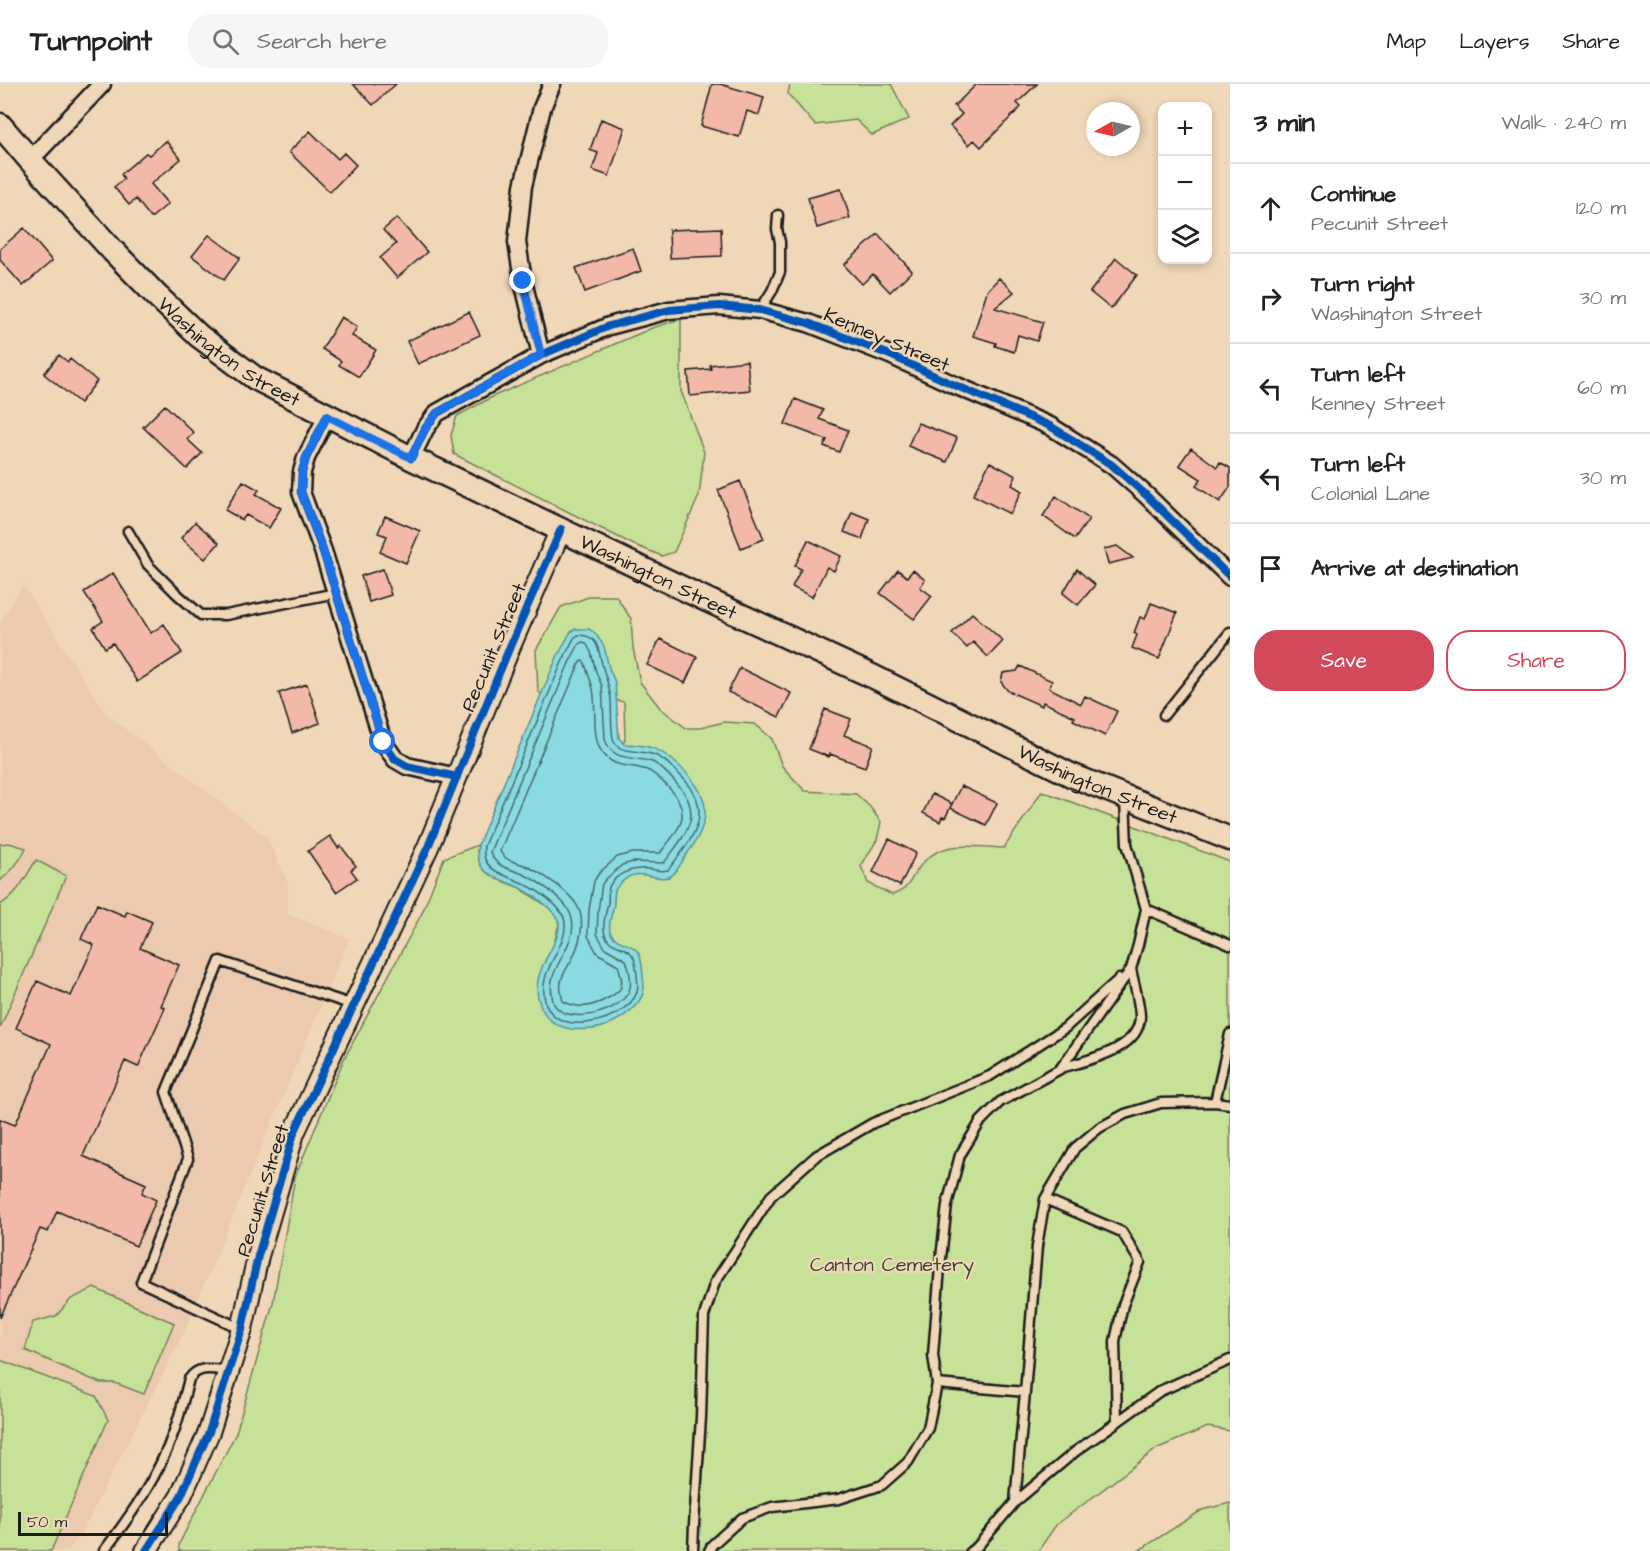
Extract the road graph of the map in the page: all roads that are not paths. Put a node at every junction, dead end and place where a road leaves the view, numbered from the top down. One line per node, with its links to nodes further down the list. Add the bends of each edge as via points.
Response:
1 (102, 84): 4 (street)
2 (552, 84): 7 (street, via 542,108 523,186 517,242)
3 (0, 125): 4 (main road, Washington Street)
4 (30, 160): 8 (main road, Washington Street, via 120,259 199,336 255,378)
5 (778, 215): 6 (lane, via 780,272)
6 (760, 310): 7 (street, Kenney Street, via 719,306 669,310 609,326); 12 (street, Kenney Street, via 808,323 890,355 1050,426 1112,465)
7 (541, 355): 9 (street, Kenney Street, via 437,413)
8 (327, 416): 9 (main road, Washington Street); 13 (street, via 306,458 301,492)
9 (411, 458): 10 (main road, Washington Street)
10 (561, 529): 16 (street, Pecunit Street); 17 (main road, Washington Street, via 1071,775)
11 (128, 531): 13 (lane, via 148,565 201,615 226,615)
12 (1228, 571)
13 (336, 593): 16 (street, via 383,742 395,759 407,766)
14 (1230, 632): 15 (lane)
15 (1164, 714)
16 (457, 777): 22 (street, Pecunit Street)
17 (1125, 796): 18 (main road, Washington Street); 19 (lane, via 1127,844)
18 (1230, 839)
19 (1146, 909): 20 (lane); 21 (lane)
20 (1230, 945)
21 (1131, 969): 24 (lane); 24 (lane, via 1140,1014 1136,1033 1112,1051); 37 (lane, via 1065,1028 990,1076 873,1123 816,1156 771,1196 715,1282 704,1316)
22 (353, 1005): 28 (street, Pecunit Street, via 294,1133 258,1256); 28 (lane, via 220,961 166,1092 188,1159 141,1282)
23 (1230, 1034): 25 (lane)
24 (1060, 1069): 31 (lane, via 1000,1102 981,1121 960,1155 947,1205 940,1267 933,1355)
25 (1215, 1102): 26 (lane); 27 (lane, via 1161,1103 1125,1114 1099,1128 1075,1148)
26 (1230, 1104)
27 (1045, 1199): 32 (lane, via 1037,1246); 33 (lane, via 1122,1232 1140,1262 1123,1305 1115,1341)
28 (242, 1329): 30 (street, Pecunit Street)
29 (1230, 1360): 33 (lane, via 1160,1391)
30 (228, 1371): 35 (street, Pecunit Street, via 209,1432 181,1496); 36 (lane, via 204,1368 189,1379 160,1464 134,1511)
31 (937, 1384): 32 (lane); 38 (lane, via 928,1428 908,1462 882,1485 839,1499 772,1507 742,1518)
32 (1025, 1392): 34 (lane)
33 (1117, 1422): 34 (lane)
34 (1015, 1502): 39 (lane)
35 (148, 1550)
36 (104, 1551)
37 (693, 1551)
38 (709, 1551)
39 (971, 1551)

